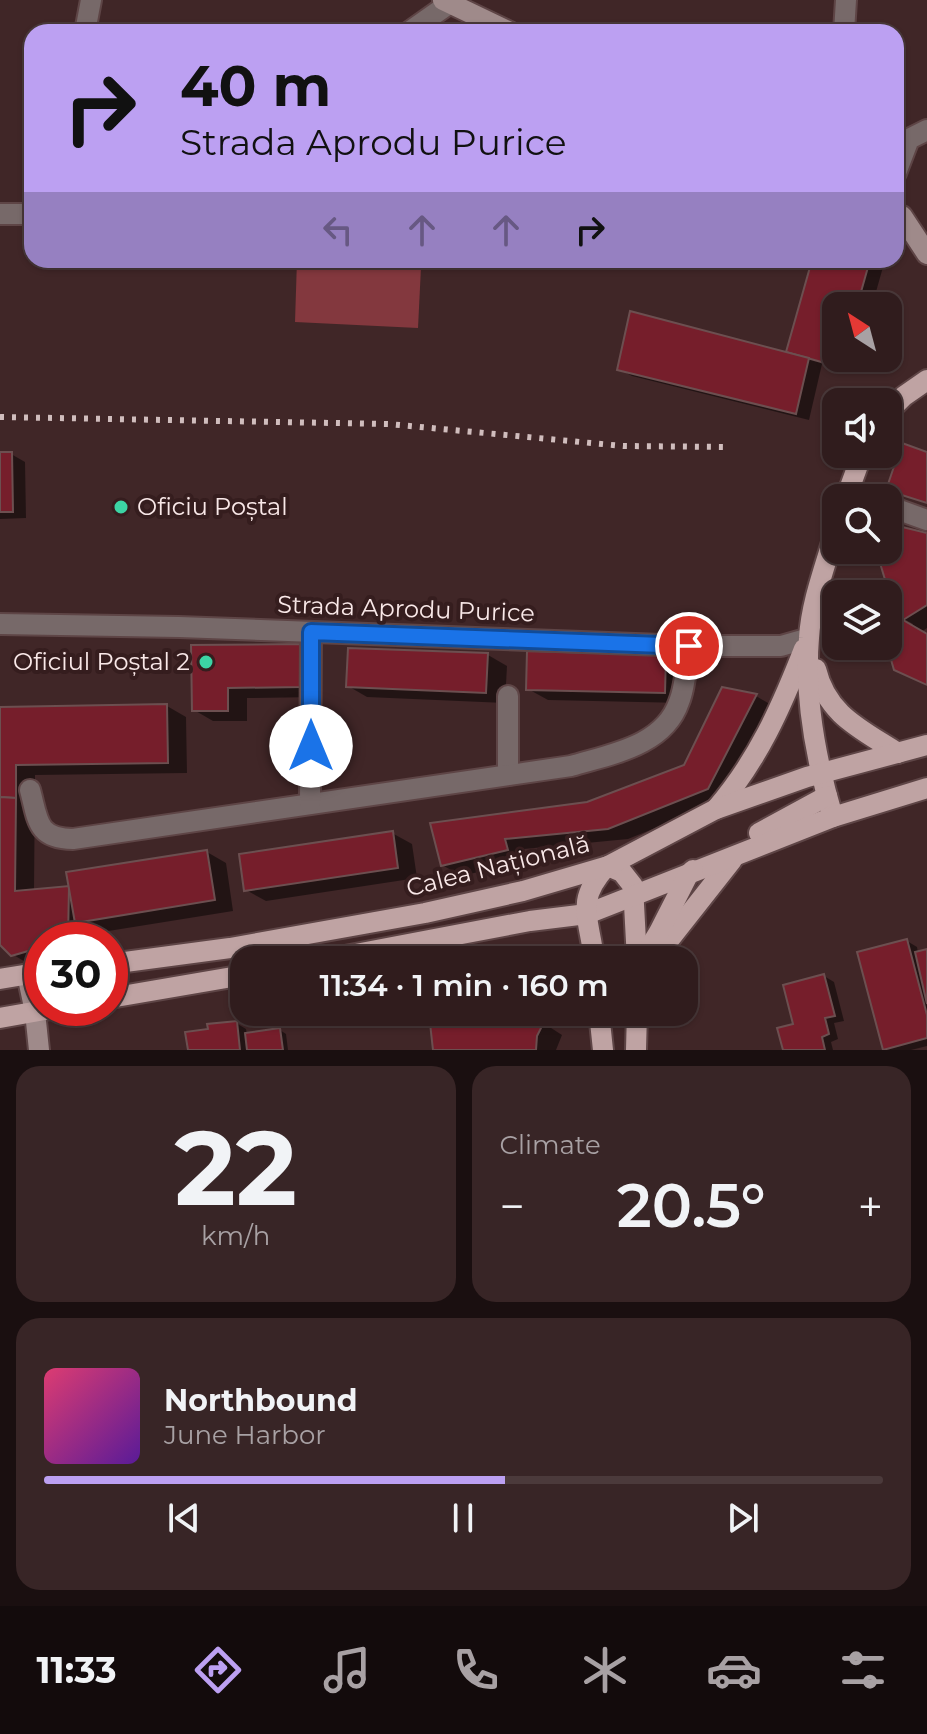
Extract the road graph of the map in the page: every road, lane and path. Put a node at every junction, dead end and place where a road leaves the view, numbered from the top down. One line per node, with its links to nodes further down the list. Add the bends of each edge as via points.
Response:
1 (91, 0): 4 (street)
2 (846, 0): 7 (street)
3 (446, 2): 5 (street); 6 (main road)
4 (86, 24)
5 (419, 24)
6 (493, 24)
7 (844, 24)
8 (927, 130): 9 (street, via 909,139)
9 (904, 152)
10 (0, 214): 11 (street)
11 (24, 214)
12 (904, 217): 14 (main road)
13 (904, 222): 15 (main road)
14 (927, 226)
15 (927, 254)
16 (927, 380): 17 (main road)
17 (902, 398)
18 (902, 511): 19 (street)
19 (927, 520)
20 (827, 564): 23 (main road)
21 (0, 624): 22 (street, Strada Aprodu Purice)
22 (311, 632): 24 (street, Strada Aprodu Purice); 33 (street)
23 (809, 638): 24 (street, Strada Aprodu Purice, via 781,646); 27 (main road, via 818,679 834,709); 28 (main road, via 810,695); 34 (main road, via 760,748)
24 (689, 646): 29 (street, via 680,700 659,733 571,766)
25 (508, 696): 29 (street)
26 (927, 745): 27 (main road, Calea Națională)
27 (898, 753): 28 (main road, Calea Națională)
28 (822, 773): 32 (main road); 34 (main road, Calea Națională)
29 (508, 775): 33 (street)
30 (927, 788): 35 (main road)
31 (30, 790): 33 (street, via 41,828 56,839)
32 (827, 796): 35 (main road); 38 (main road, via 713,854)
33 (310, 803)
34 (716, 809): 37 (main road, Calea Națională)
35 (833, 817): 36 (main road)
36 (736, 855): 38 (main road); 45 (main road)
37 (608, 866): 39 (main road, via 622,872); 40 (main road, via 589,889); 46 (main road, Calea Națională, via 425,913)
38 (688, 875): 39 (main road); 44 (main road)
39 (635, 894): 40 (main road); 43 (main road)
40 (587, 914): 41 (main road); 42 (main road)
41 (398, 946)
42 (592, 946)
43 (638, 946)
44 (648, 946)
45 (663, 946)
46 (128, 962)
47 (24, 975): 49 (main road)
48 (230, 977): 50 (main road)
49 (0, 979)
50 (128, 995)
51 (24, 1014): 52 (main road)
52 (0, 1018)
53 (36, 1026): 56 (main road)
54 (600, 1026): 57 (main road)
55 (637, 1026): 58 (main road)
56 (39, 1050)
57 (603, 1050)
58 (636, 1050)

